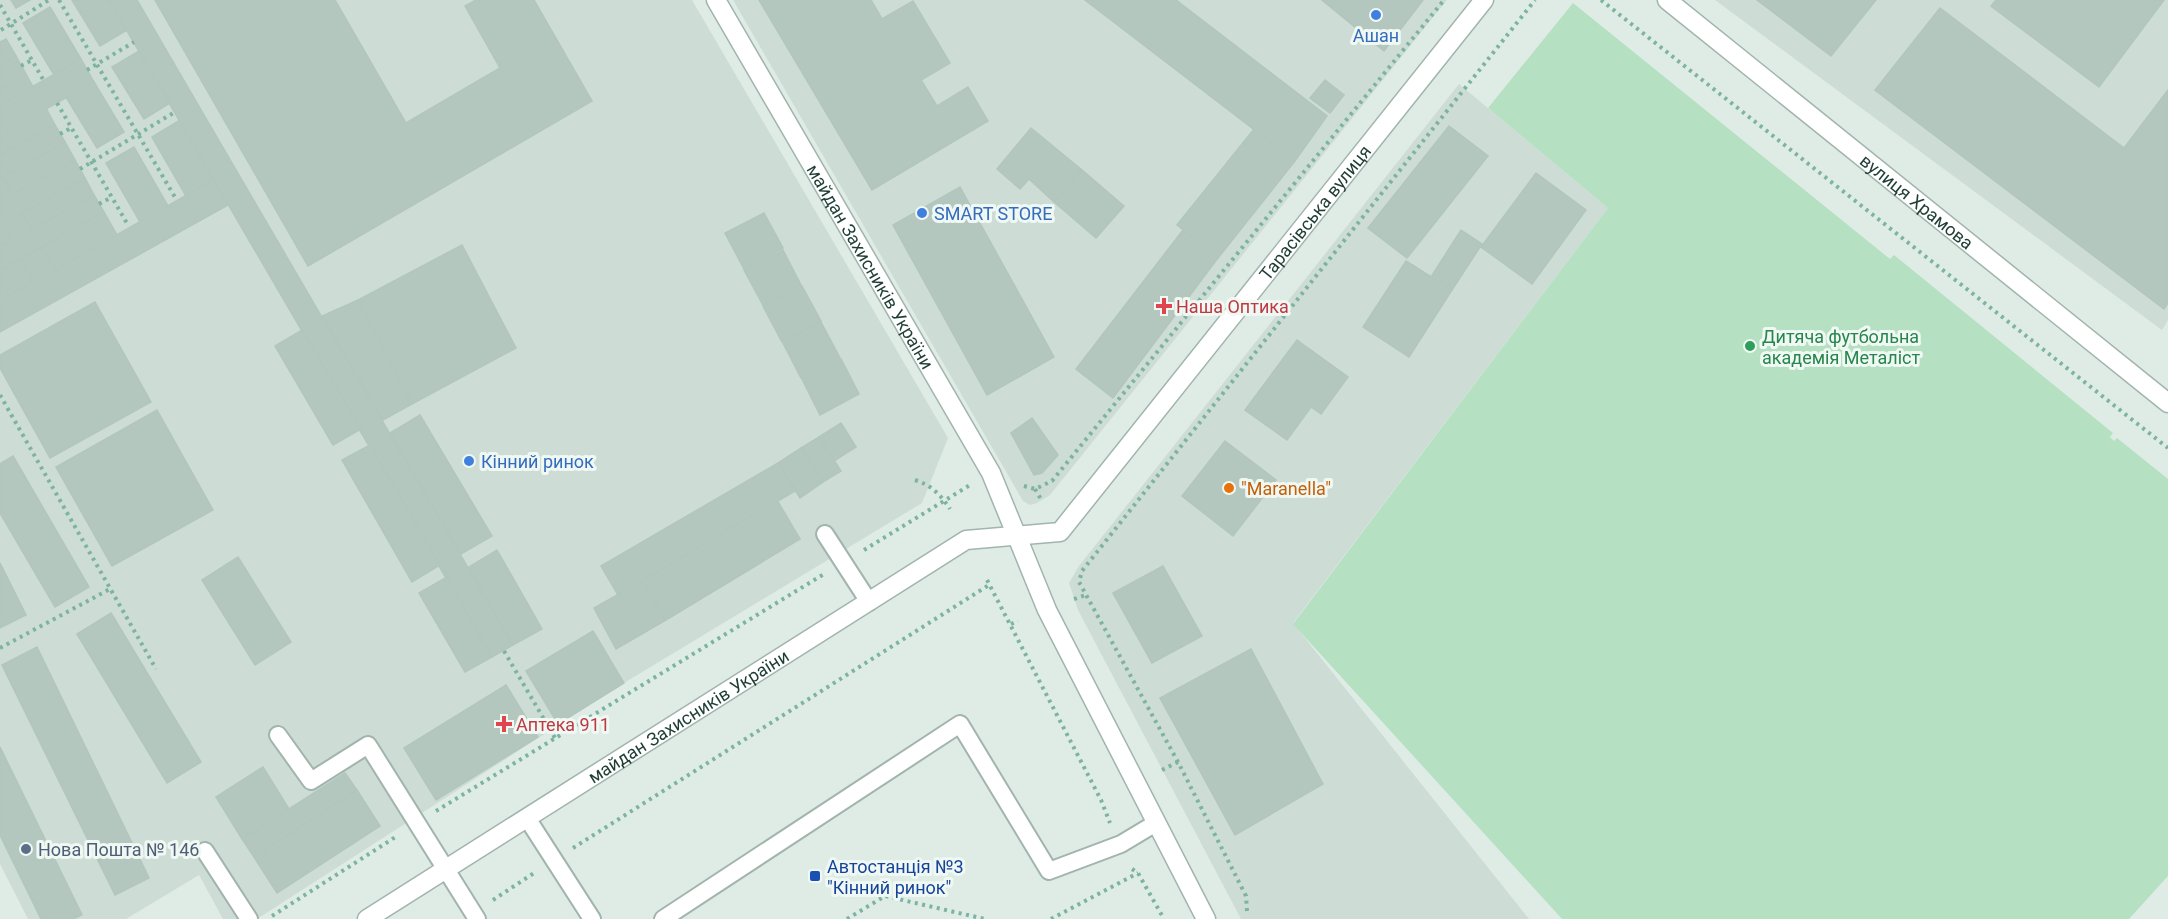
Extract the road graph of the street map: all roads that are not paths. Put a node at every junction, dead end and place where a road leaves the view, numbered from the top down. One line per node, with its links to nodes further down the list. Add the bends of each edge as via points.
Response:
1 (716, 0): 6 (street, майдан Захисників України, via 991,472)
2 (1484, 0): 6 (street, Тарасівська вулиця, via 1060,532)
3 (1667, 0): 4 (street, вулиця Храмова)
4 (2168, 404)
5 (825, 534): 7 (lane)
6 (1017, 536): 7 (street, майдан Захисників України, via 966,540); 10 (street, майдан Захисників України, via 1047,610)
7 (869, 602): 9 (street, майдан Захисників України)
8 (278, 735): 12 (lane, via 311,782 368,745)
9 (527, 818): 12 (street, майдан Захисників України); 16 (lane)
10 (1156, 824): 17 (lane, via 1121,844 1049,871 960,724); 18 (street, майдан Захисників України)
11 (205, 851): 14 (lane)
12 (446, 869): 13 (lane); 15 (street, майдан Захисників України)
13 (477, 918)
14 (249, 919)
15 (367, 919)
16 (592, 919)
17 (663, 919)
18 (1206, 919)

